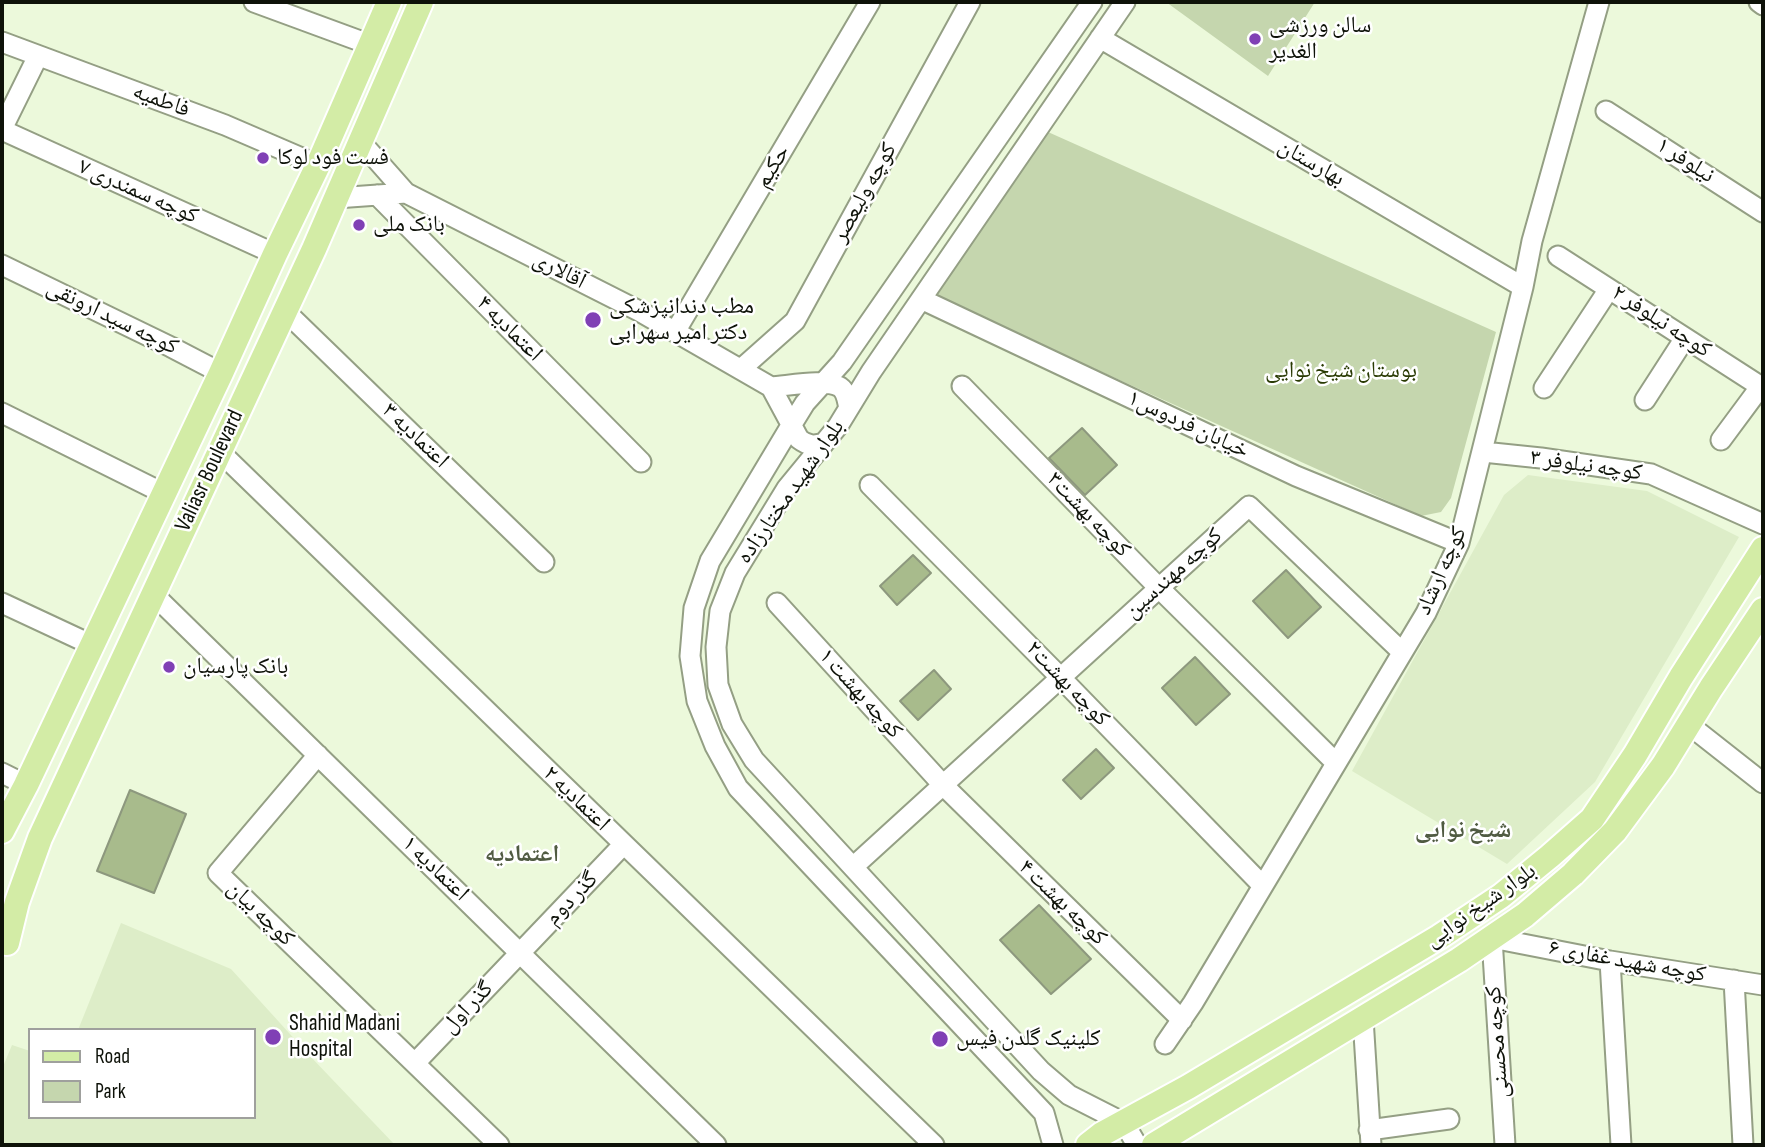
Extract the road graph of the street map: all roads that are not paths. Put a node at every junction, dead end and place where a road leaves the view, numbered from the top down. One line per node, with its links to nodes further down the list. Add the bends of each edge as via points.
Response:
1 (254, 2): 11 (street)
2 (389, 2): 11 (main road, Valiasr Boulevard)
3 (421, 2): 15 (main road, Valiasr Boulevard)
4 (870, 2): 28 (street, حکیم)
5 (970, 2): 30 (street, کوچه ولیعصر, via 795,321)
6 (1092, 2): 32 (street, بلوار شهید مختارزاده)
7 (1125, 2): 9 (street, بلوار شهید مختارزاده)
8 (1599, 2): 24 (street, کوچه ارشاد)
9 (1100, 38): 24 (street, بهارستان); 26 (street, بلوار شهید مختارزاده)
10 (2, 42): 12 (street, فاطمیه)
11 (371, 45): 16 (main road, Valiasr Boulevard)
12 (38, 56): 14 (street); 16 (street, فاطمیه, via 225,125)
13 (1606, 111): 20 (street, ۱ نیلوفر)
14 (2, 130): 21 (street, کوچه سمندری ۷)
15 (360, 141): 17 (street); 19 (main road, Valiasr Boulevard)
16 (318, 165): 21 (main road, Valiasr Boulevard)
17 (406, 193): 18 (street); 28 (street, آقالاری)
18 (377, 195): 19 (street); 45 (street, اعتمادیه ۴)
19 (336, 198): 27 (main road, Valiasr Boulevard)
20 (1763, 212)
21 (275, 254): 31 (main road, Valiasr Boulevard)
22 (1558, 256): 25 (street, کوچه نیلوفر ۲)
23 (2, 265): 31 (street, کوچه سید ارونقی)
24 (1523, 287): 44 (street, کوچه ارشاد)
25 (1609, 289): 29 (street, کوچه نیلوفر ۲); 36 (street)
26 (920, 299): 38 (street, بلوار شهید مختارزاده); 49 (street, خیابان فردوس۱, via 1296,476)
27 (285, 311): 43 (main road, Valiasr Boulevard); 51 (street, اعتمادیه ۳)
28 (676, 332): 30 (street, آقالاری)
29 (1685, 338): 35 (street, کوچه نیلوفر ۲); 37 (street)
30 (741, 369): 34 (street, آقالاری)
31 (220, 373): 47 (main road, Valiasr Boulevard)
32 (823, 383): 34 (street); 38 (street, via 841,388); 40 (street, بلوار شهید مختارزاده)
33 (962, 386): 52 (street, کوچه بهشت۳)
34 (771, 387): 40 (street)
35 (1762, 387): 41 (street)
36 (1544, 388)
37 (1645, 400)
38 (849, 408): 42 (street, بلوار شهید مختارزاده)
39 (2, 413): 47 (street)
40 (792, 424): 42 (street, via 805,444); 88 (street, بلوار شهید مختارزاده, via 710,561 702,584 694,608 690,656 697,701 738,788 1044,1112)
41 (1721, 440)
42 (824, 443): 69 (street, بلوار شهید مختارزاده, via 787,488 735,573 720,611 718,685 732,724 754,760)
43 (219, 451): 53 (main road, Valiasr Boulevard); 68 (street, اعتمادیه ۲)
44 (1483, 452): 48 (street, کوچه نیلوفر ۳, via 1651,474); 49 (street, کوچه ارشاد)
45 (641, 462)
46 (870, 485): 59 (street, کوچه بهشت۲)
47 (163, 493): 57 (main road, Valiasr Boulevard)
48 (1763, 524)
49 (1459, 543): 58 (street, کوچه ارشاد)
50 (1763, 549): 83 (main road, بلوار شیخ نوایی, via 1635,755 1582,828 1501,896 1439,937)
51 (544, 562)
52 (1159, 588): 58 (street, کوچه مهندسین, via 1249,506); 59 (street, کوچه مهندسین); 62 (street, کوچه بهشت۳)
53 (153, 594): 61 (street, اعتمادیه ۱); 71 (main road, Valiasr Boulevard)
54 (2, 603): 57 (street)
55 (777, 603): 66 (street, کوچه بهشت ۱)
56 (1763, 612): 60 (main road, بلوار شیخ نوایی)
57 (92, 645): 65 (main road, Valiasr Boulevard)
58 (1402, 652): 62 (street, کوچه ارشاد)
59 (1061, 678): 66 (street, کوچه مهندسین); 70 (street, کوچه بهشت۲)
60 (1688, 724): 64 (street); 72 (main road, بلوار شیخ نوایی, via 1615,831 1563,882)
61 (318, 755): 74 (street, اعتمادیه ۱); 81 (street, کوچه بیان, via 218,873)
62 (1335, 762): 70 (street, کوچه ارشاد)
63 (2, 773): 65 (street)
64 (1763, 783)
65 (26, 785): 67 (main road, Valiasr Boulevard)
66 (943, 785): 69 (street, کوچه مهندسین); 79 (street, کوچه بهشت ۴)
67 (2, 831)
68 (624, 845): 74 (street, گذر دوم); 87 (street, اعتمادیه ۲)
69 (853, 867): 83 (street, بلوار شهید مختارزاده, via 1041,1071 1069,1095)
70 (1262, 886): 79 (street, کوچه ارشاد)
71 (10, 904): 73 (main road, Valiasr Boulevard)
72 (1492, 938): 75 (street, کوچه شهید غفاری ۶); 78 (main road, بلوار شیخ نوایی); 92 (street, کوچه محسنی)
73 (3, 946)
74 (521, 953): 81 (street, گذر اول); 86 (street, اعتمادیه ۱)
75 (1610, 961): 76 (street, کوچه شهید غفاری ۶); 93 (street)
76 (1734, 980): 77 (street, کوچه شهید غفاری ۶); 94 (street)
77 (1763, 985)
78 (1363, 1018): 84 (street); 91 (main road, بلوار شیخ نوایی)
79 (1182, 1020): 80 (street, کوچه ارشاد)
80 (1165, 1044)
81 (415, 1063): 85 (street)
82 (1449, 1119): 84 (street)
83 (1124, 1123): 89 (main road, بلوار شیخ نوایی); 90 (street)
84 (1370, 1138)
85 (499, 1145)
86 (716, 1145)
87 (933, 1145)
88 (1053, 1145)
89 (1088, 1145)
90 (1137, 1145)
91 (1154, 1145)
92 (1505, 1145)
93 (1621, 1145)
94 (1743, 1145)

